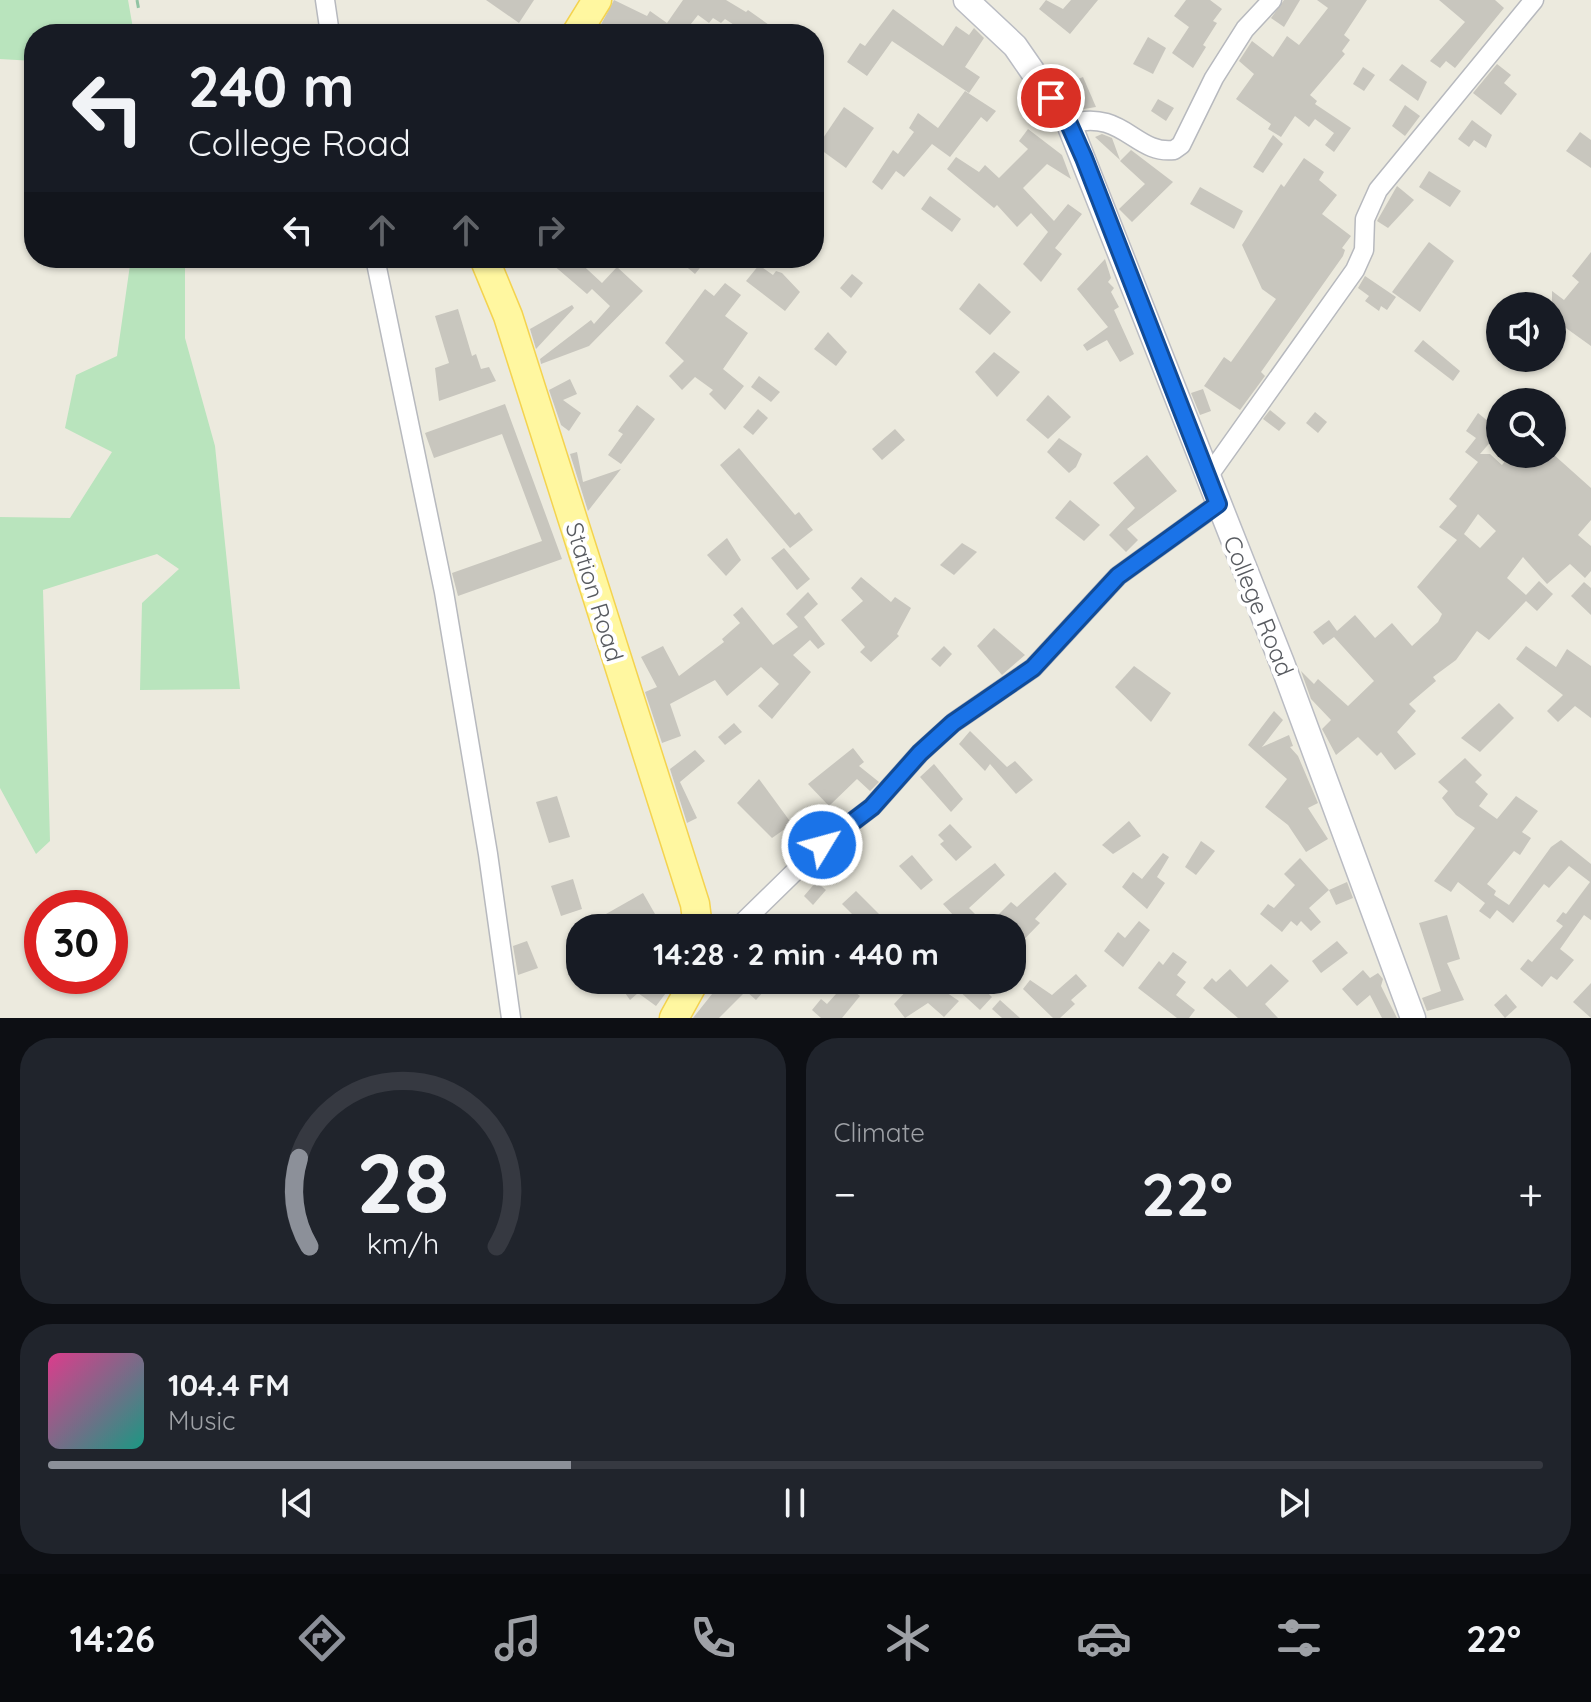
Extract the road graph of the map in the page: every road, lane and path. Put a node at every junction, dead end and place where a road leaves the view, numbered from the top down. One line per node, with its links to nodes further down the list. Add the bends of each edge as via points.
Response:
1 (137, 0): 7 (path)
2 (325, 0): 8 (street)
3 (597, 0): 9 (main road)
4 (966, 0): 10 (main road, College Road, via 1015,46)
5 (1272, 0): 10 (street, via 1229,53 1174,150 1158,149 1095,118)
6 (1534, 0): 13 (street, via 1378,190 1365,219 1364,250 1355,270)
7 (139, 11)
8 (329, 24)
9 (582, 24)
10 (1069, 124): 13 (main road, College Road)
11 (377, 268): 18 (street, via 447,607)
12 (488, 268): 15 (main road, Station Road, via 508,316)
13 (1207, 478): 14 (main road, College Road)
14 (1218, 504): 16 (street, via 1118,576 1033,668 953,723 872,807 822,845); 20 (main road, College Road)
15 (696, 914)
16 (751, 914)
17 (687, 994): 19 (main road)
18 (511, 1018)
19 (674, 1018)
20 (1413, 1018)

